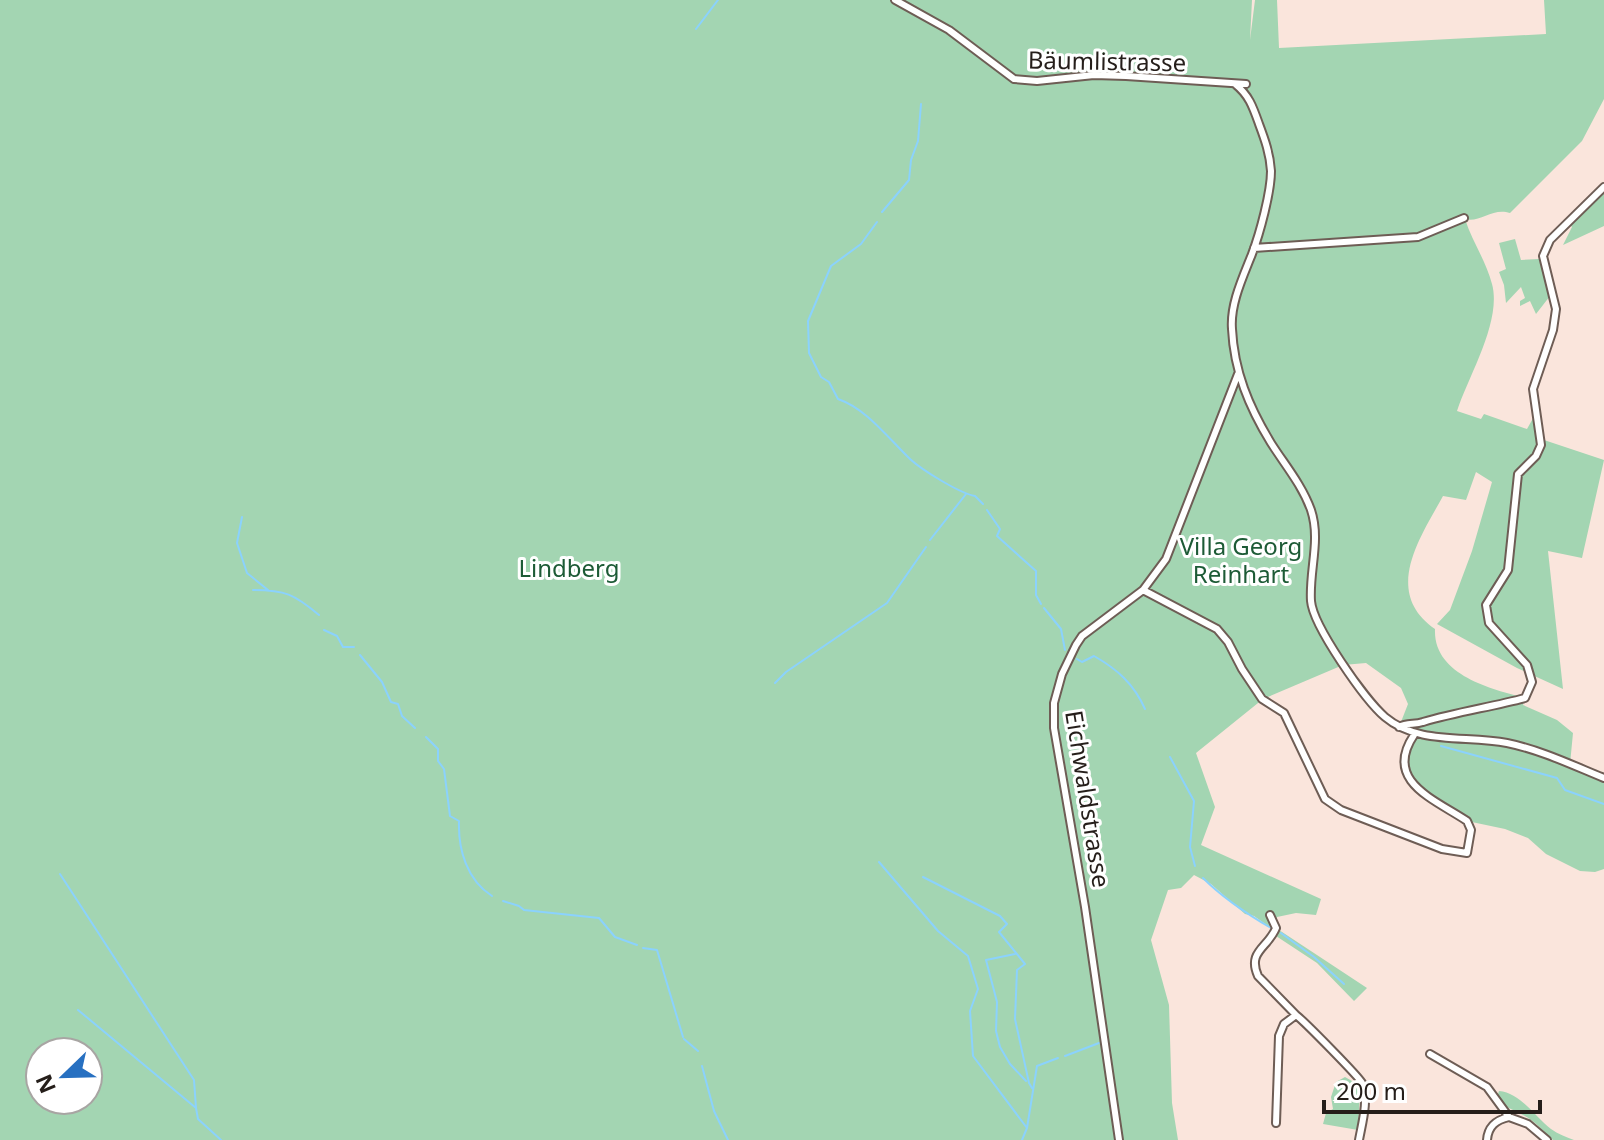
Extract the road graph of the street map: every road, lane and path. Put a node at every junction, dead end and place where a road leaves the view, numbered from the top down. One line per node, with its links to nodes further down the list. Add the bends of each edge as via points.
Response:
1 (895, 0): 2 (street, Bäumlistrasse, via 949,30 1014,79 1094,75)
2 (1235, 84): 3 (street, Bäumlistrasse); 6 (street, via 1253,105 1269,155 1271,175)
3 (1246, 84)
4 (1604, 187): 9 (street, via 1550,240 1543,256 1556,309 1533,389 1541,445 1518,474 1508,570 1486,605 1489,623 1527,665 1532,682 1525,698)
5 (1464, 218): 6 (street, via 1418,237)
6 (1254, 248): 7 (street, via 1231,326)
7 (1238, 374): 8 (street, Eichwaldstrasse, via 1170,549); 9 (street, via 1311,511 1316,534 1311,603 1318,622 1343,665 1383,716)
8 (1143, 590): 10 (street, via 1217,629 1262,699 1284,713 1325,799 1442,849 1467,853 1467,821 1413,785 1405,772 1403,756); 17 (street, Eichwaldstrasse, via 1082,636 1054,703)
9 (1399, 727): 10 (street)
10 (1414, 735): 11 (street, via 1508,743)
11 (1604, 778)
12 (1270, 915): 13 (street, via 1276,928 1258,951 1255,968)
13 (1296, 1015): 16 (street, via 1279,1036); 18 (street, via 1358,1075 1365,1096)
14 (1430, 1054): 15 (street, via 1487,1087)
15 (1509, 1117): 19 (street, via 1493,1124); 20 (street)
16 (1276, 1123)
17 (1119, 1140)
18 (1359, 1140)
19 (1487, 1140)
20 (1547, 1140)

